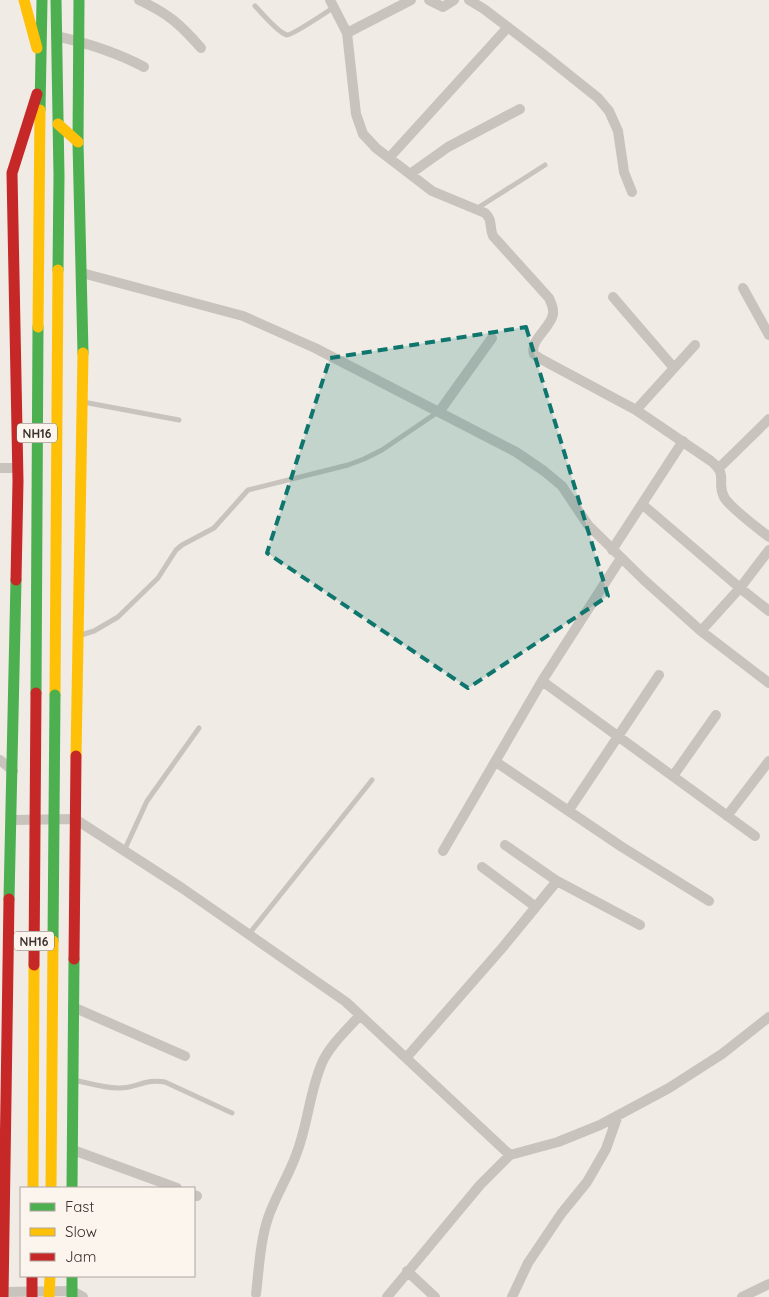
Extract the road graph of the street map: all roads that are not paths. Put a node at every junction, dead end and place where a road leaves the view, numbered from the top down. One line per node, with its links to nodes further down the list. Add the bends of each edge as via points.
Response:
1 (24, 0): 17 (main road)
2 (42, 0): 17 (main road, NH16)
3 (56, 0): 14 (main road, NH16)
4 (79, 0): 15 (main road)
5 (140, 0): 16 (street, via 161,10 182,26)
6 (411, 0): 13 (street)
7 (429, 0): 8 (street, via 443,7)
8 (454, 0)
9 (469, 0): 12 (street)
10 (332, 4): 11 (lane, via 295,33 287,35); 13 (street)
11 (255, 6)
12 (508, 27): 23 (street); 26 (street, via 598,98 609,111 618,131 624,172)
13 (346, 33): 23 (street, via 356,114 363,134)
14 (56, 36): 15 (street); 21 (main road, NH16)
15 (79, 41): 18 (street); 22 (main road)
16 (202, 48)
17 (41, 61): 19 (main road, NH16)
18 (144, 67)
19 (41, 81): 42 (main road, via 12,173); 90 (main road, NH16, bridge)
20 (520, 109): 25 (street, via 448,148)
21 (58, 124): 22 (main road); 91 (main road, NH16, bridge)
22 (78, 142): 28 (main road)
23 (389, 158): 25 (street)
24 (545, 165): 27 (lane)
25 (410, 174): 27 (street, via 432,191)
26 (632, 192)
27 (475, 210): 36 (street, via 485,213 493,236 549,298 553,307 553,314 534,345 534,354)
28 (82, 273): 35 (main road); 37 (street, via 243,316 315,348)
29 (743, 288): 31 (street)
30 (613, 298): 34 (street)
31 (769, 336)
32 (492, 338): 37 (street)
33 (695, 344): 34 (street)
34 (674, 368): 36 (street)
35 (83, 402): 39 (lane); 52 (main road)
36 (636, 410): 40 (street)
37 (439, 412): 46 (street, via 516,452 544,471 562,486 588,525); 52 (lane, via 364,459 248,490 214,528 176,550 158,578 118,617)
38 (769, 419): 43 (street)
39 (179, 420)
40 (683, 442): 43 (street); 44 (street)
41 (0, 468): 42 (street)
42 (18, 468): 62 (main road)
43 (719, 468): 45 (street, via 724,497)
44 (643, 505): 46 (street); 49 (street)
45 (769, 537)
46 (612, 550): 48 (street)
47 (769, 550): 49 (street)
48 (622, 558): 51 (street); 54 (street)
49 (740, 588): 50 (street); 51 (street)
50 (769, 611)
51 (701, 631): 55 (street)
52 (79, 636): 67 (main road)
53 (659, 676): 58 (street)
54 (542, 681): 58 (street); 61 (street)
55 (769, 683)
56 (716, 715): 63 (street)
57 (199, 728): 72 (lane, via 147,801)
58 (617, 736): 63 (street); 65 (street)
59 (0, 760): 62 (street)
60 (769, 760): 66 (street)
61 (496, 762): 65 (street); 71 (street)
62 (13, 771): 68 (main road)
63 (673, 776): 66 (street)
64 (372, 780): 78 (lane)
65 (569, 810): 75 (street)
66 (727, 816): 69 (street)
67 (75, 819): 68 (street); 72 (street); 80 (main road)
68 (12, 820): 79 (main road)
69 (755, 836)
70 (505, 845): 74 (street)
71 (442, 851)
72 (123, 852): 78 (street)
73 (482, 867): 76 (street)
74 (557, 881): 76 (street); 77 (street)
75 (709, 901)
76 (536, 908): 84 (street)
77 (640, 925)
78 (249, 934): 81 (street)
79 (4, 943): 94 (main road)
80 (73, 1007): 83 (street); 85 (main road)
81 (360, 1015): 84 (street); 101 (street, via 323,1062 315,1083 296,1156 268,1218)
82 (769, 1018): 87 (street, via 669,1088)
83 (185, 1056)
84 (406, 1058): 89 (street)
85 (74, 1080): 86 (lane, via 118,1088 155,1080 165,1082); 88 (main road)
86 (232, 1113)
87 (618, 1115): 89 (street, via 558,1142); 108 (street, via 606,1149 587,1182 528,1263)
88 (73, 1150): 92 (main road); 93 (street)
89 (510, 1155): 95 (street, via 480,1184)
90 (33, 1187)
91 (51, 1187)
92 (72, 1187)
93 (174, 1187)
94 (2, 1258): 102 (main road)
95 (407, 1271): 106 (street); 107 (street)
96 (32, 1277): 103 (main road, bridge)
97 (50, 1277): 104 (main road, bridge)
98 (72, 1277): 100 (main road)
99 (769, 1284): 109 (street)
100 (72, 1294): 102 (street); 105 (street)
101 (256, 1294)
102 (3, 1295)
103 (32, 1297)
104 (50, 1297)
105 (83, 1297)
106 (387, 1297)
107 (434, 1297)
108 (512, 1297)
109 (742, 1297)

